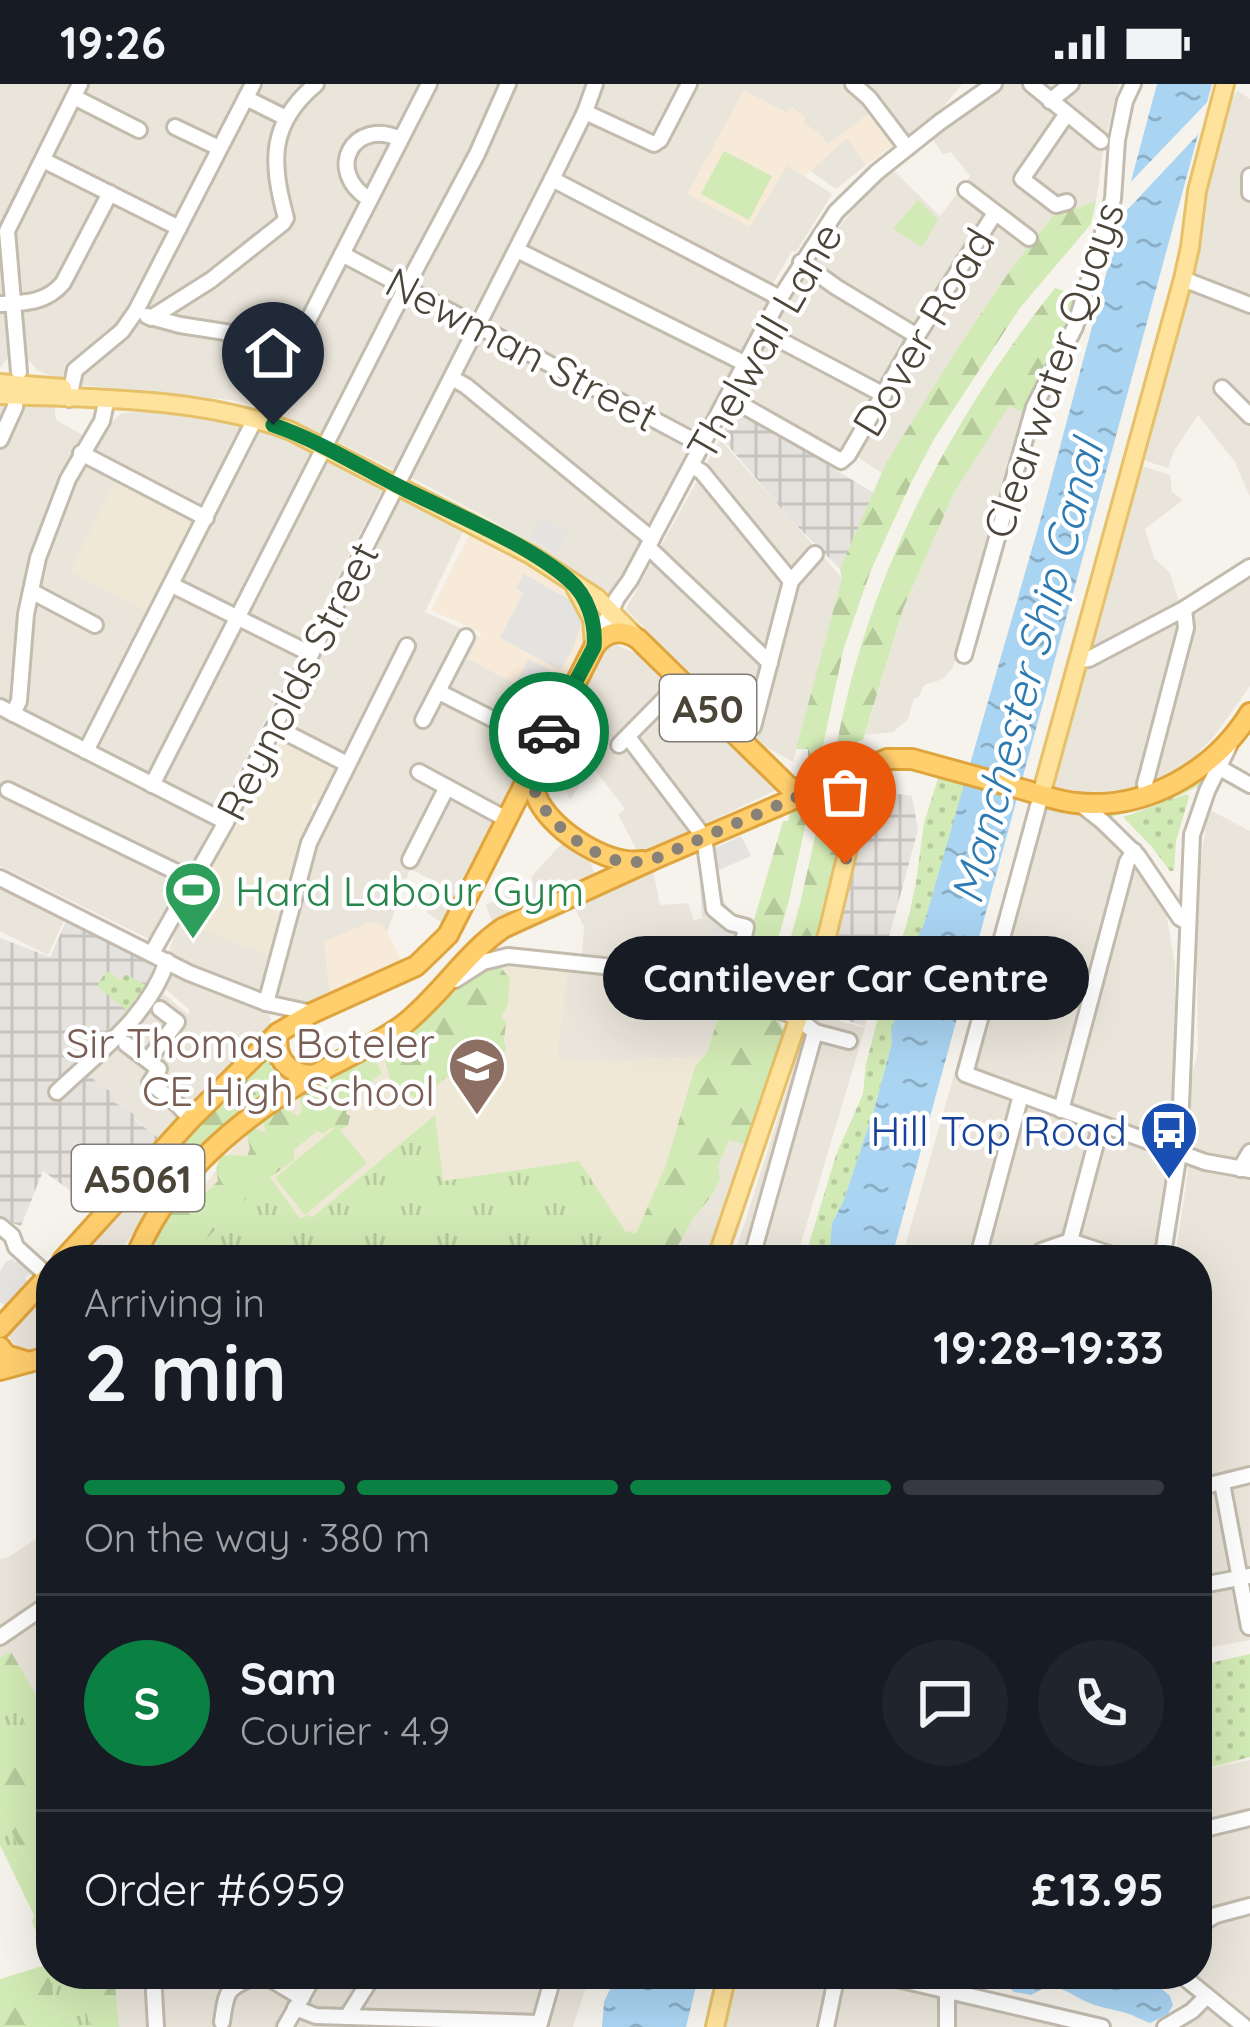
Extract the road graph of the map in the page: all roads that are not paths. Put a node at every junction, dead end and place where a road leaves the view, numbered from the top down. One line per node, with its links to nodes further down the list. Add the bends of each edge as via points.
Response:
1 (316, 84): 17 (street)
2 (429, 84): 21 (street)
3 (508, 84): 40 (street)
4 (595, 84): 15 (street, Reynolds Street)
5 (688, 84): 15 (street, via 656,144)
6 (853, 84): 23 (street)
7 (994, 84): 23 (street, Thelwall Lane)
8 (1031, 84): 14 (street)
9 (1071, 84): 14 (street)
10 (1133, 84): 82 (street, Clearwater Quays, via 1117,140 1113,199 1075,327 1034,407)
11 (1225, 84): 39 (main road)
12 (77, 90): 19 (street); 24 (street)
13 (250, 91): 17 (street); 22 (street)
14 (1050, 101): 16 (street)
15 (585, 112): 26 (street, Reynolds Street)
16 (1066, 115): 20 (street); 31 (street, via 1022,179 1056,205)
17 (286, 118): 44 (street, via 275,155 284,223 211,280)
18 (175, 127): 22 (street)
19 (139, 130)
20 (1098, 133)
21 (400, 139): 30 (street); 30 (street, via 370,134 350,150 348,179)
22 (219, 148): 33 (street)
23 (907, 148): 38 (street, Thelwall Lane, via 847,200)
24 (43, 160): 28 (street); 34 (street)
25 (1250, 178): 29 (street)
26 (552, 179): 36 (street, Reynolds Street); 41 (street)
27 (966, 190): 32 (street, Dover Road)
28 (110, 193): 33 (street); 42 (street, via 53,295)
29 (1250, 193)
30 (369, 199): 37 (street)
31 (1067, 202)
32 (995, 213): 35 (street, Dover Road); 47 (street, Dover Road)
33 (179, 228): 44 (street)
34 (3, 231): 42 (street)
35 (1029, 238)
36 (517, 250): 45 (street, Reynolds Street); 49 (street)
37 (342, 254): 40 (street, Newman Street); 48 (street)
38 (801, 262): 41 (street, Thelwall Lane); 47 (street)
39 (1183, 279): 43 (street); 83 (main road)
40 (406, 288): 45 (street, Newman Street); 61 (street)
41 (780, 298): 46 (street, Thelwall Lane)
42 (6, 304): 51 (street)
43 (1250, 305)
44 (144, 314): 48 (street); 53 (street, via 80,364)
45 (479, 325): 50 (street, Reynolds Street); 60 (street, Newman Street)
46 (763, 331): 49 (street, Thelwall Lane); 54 (street)
47 (917, 336): 54 (street, Dover Road)
48 (296, 343): 57 (street)
49 (746, 364): 55 (street, Thelwall Lane)
50 (452, 378): 64 (street, Reynolds Street); 66 (street)
51 (10, 386): 53 (main road, A50); 59 (street, via 15,407)
52 (1222, 388): 58 (street)
53 (70, 394): 56 (main road, A50)
54 (884, 395): 55 (street, Dover Road, via 841,461)
55 (728, 397): 60 (street, Thelwall Lane)
56 (103, 398): 57 (main road, A50); 62 (street, via 102,421)
57 (260, 412): 61 (main road, A50); 65 (street)
58 (1250, 416)
59 (0, 440)
60 (703, 445): 63 (street, Thelwall Lane)
61 (325, 447): 64 (main road, A50); 75 (street)
62 (81, 452): 65 (street); 72 (street)
63 (692, 466): 66 (street, Thelwall Lane); 70 (street)
64 (397, 485): 69 (main road, A50); 81 (street, Reynolds Street)
65 (206, 518): 71 (street)
66 (650, 543): 74 (street, Thelwall Lane); 84 (street)
67 (815, 554): 70 (street)
68 (1250, 567): 73 (street)
69 (570, 580): 74 (main road, A50); 80 (main road, via 590,612)
70 (791, 581): 84 (street)
71 (172, 585): 75 (street); 93 (street)
72 (31, 591): 76 (street); 87 (street, via 19,701)
73 (1184, 609): 83 (street); 106 (street)
74 (616, 615): 78 (main road, A50); 80 (street, Thelwall Lane)
75 (237, 618): 81 (street); 100 (street)
76 (95, 625)
77 (466, 637): 86 (street)
78 (638, 639): 80 (highway, A50, via 613,632); 85 (highway, A50)
79 (407, 646): 94 (street)
80 (594, 647): 92 (highway, Thelwall Lane)
81 (311, 654): 90 (street, Reynolds Street)
82 (964, 655)
83 (1078, 660): 104 (main road)
84 (770, 663): 91 (street)
85 (681, 682): 98 (highway, A50); 111 (street, via 623,741)
86 (439, 692): 89 (street); 92 (street)
87 (7, 710): 93 (street)
88 (1250, 713): 96 (highway)
89 (423, 720)
90 (274, 727): 94 (street); 110 (street, Reynolds Street)
91 (753, 727)
92 (542, 744): 95 (highway, Thelwall Lane)
93 (86, 751): 100 (street)
94 (347, 764): 123 (street, via 309,843)
95 (532, 764): 109 (highway, Thelwall Lane / A5061); 113 (highway, via 540,803 564,830 618,861)
96 (1209, 767): 101 (street); 106 (highway); 117 (street, via 1192,835)
97 (419, 772): 102 (street)
98 (778, 776): 105 (highway, A50); 108 (highway, A50, via 782,792)
99 (844, 776): 104 (highway, via 911,759); 105 (highway); 126 (main road, via 855,802 853,828)
100 (152, 785): 110 (street)
101 (1250, 785)
102 (447, 787): 109 (street); 114 (street)
103 (8, 790): 116 (street)
104 (1033, 792): 107 (highway); 136 (street, via 965,1074)
105 (807, 793): 108 (highway)
106 (1147, 794): 107 (highway)
107 (1078, 803): 112 (street)
108 (773, 808): 111 (highway)
109 (506, 819): 120 (highway, Thelwall Lane / A5061, via 448,934)
110 (226, 822): 116 (street, Reynolds Street)
111 (704, 837): 113 (highway); 121 (street, via 714,909 746,927)
112 (1134, 851): 117 (street); 139 (street)
113 (654, 859): 122 (highway, A5061, via 503,928)
114 (410, 860)
115 (0, 878): 118 (street)
116 (191, 879): 118 (street, Reynolds Street)
117 (1187, 922): 142 (street)
118 (152, 953): 119 (street)
119 (167, 961): 123 (street); 135 (street, via 134,1018)
120 (416, 966): 122 (highway, via 433,972); 125 (highway, A5061)
121 (734, 987): 122 (street, via 508,956); 126 (street)
122 (442, 989): 133 (highway, A5061, via 398,1028)
123 (266, 1003): 125 (street); 128 (street, via 279,1014)
124 (160, 1009): 131 (street, via 177,1022)
125 (312, 1013): 128 (highway, A5061)
126 (800, 1018): 127 (street); 134 (main road)
127 (815, 1032): 129 (street); 138 (street)
128 (278, 1033): 132 (highway, A5061); 133 (highway, via 282,1063)
129 (849, 1041)
130 (126, 1044): 131 (street)
131 (148, 1060): 140 (street, via 159,1069 150,1083)
132 (248, 1060): 137 (highway, via 280,1069); 140 (highway, A5061)
133 (315, 1075): 137 (highway, A5061)
134 (774, 1091): 138 (street); 149 (main road)
135 (57, 1092)
136 (1021, 1095): 139 (street); 151 (street)
137 (280, 1096): 148 (highway, A5061, via 189,1175)
138 (796, 1098): 150 (street)
139 (1061, 1110): 141 (street)
140 (191, 1119): 147 (highway, A5061)
141 (1101, 1124): 142 (street); 146 (street)
142 (1179, 1153): 144 (street); 154 (street)
143 (1250, 1153): 144 (street)
144 (1245, 1169)
145 (0, 1226): 155 (street)
146 (1070, 1240): 152 (street); 153 (street)
147 (77, 1245)
148 (143, 1245)
149 (721, 1245)
150 (755, 1245)
151 (981, 1245)
152 (1057, 1245)
153 (1084, 1245)
154 (1164, 1245)
155 (36, 1263)
156 (36, 1290): 157 (highway)
157 (0, 1328)
158 (0, 1347): 160 (highway)
159 (36, 1360): 160 (highway)
160 (29, 1362): 161 (highway)
161 (0, 1370)
162 (1250, 1474): 163 (street)
163 (1222, 1483): 164 (street); 165 (street)
164 (1212, 1485)
165 (1245, 1576): 166 (street); 168 (street)
166 (1212, 1583)
167 (36, 1612): 169 (street)
168 (1249, 1627)
169 (0, 1637)
170 (1250, 1818): 171 (street)
171 (1212, 1827)
172 (1250, 1906): 173 (street)
173 (1212, 1917)
174 (154, 1989): 189 (street)
175 (234, 1989): 188 (street, via 226,1994)
176 (280, 1989): 186 (street)
177 (306, 1989): 186 (street)
178 (365, 1989): 187 (street)
179 (550, 1989): 187 (street, via 540,2023)
180 (724, 1989): 191 (main road)
181 (834, 1989): 192 (street)
182 (935, 1989): 184 (street)
183 (1198, 1989): 185 (street)
184 (947, 1993): 193 (street); 194 (street)
185 (1207, 1996): 195 (street); 196 (street)
186 (298, 2003): 187 (street, via 316,2016); 190 (street)
187 (347, 2017)
188 (222, 2022)
189 (157, 2027)
190 (285, 2027)
191 (715, 2027)
192 (826, 2027)
193 (947, 2027)
194 (1102, 2027)
195 (1165, 2027)
196 (1245, 2027)

